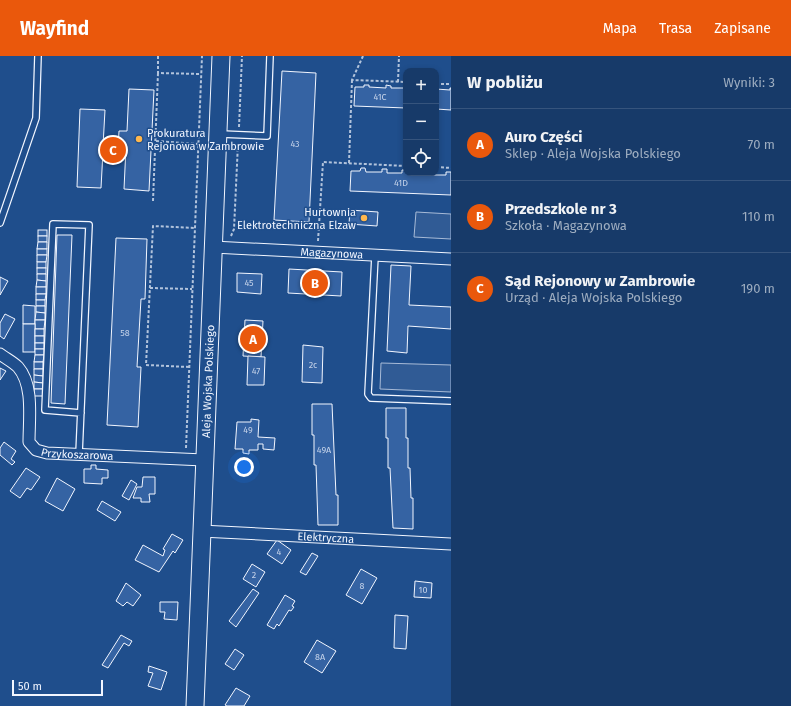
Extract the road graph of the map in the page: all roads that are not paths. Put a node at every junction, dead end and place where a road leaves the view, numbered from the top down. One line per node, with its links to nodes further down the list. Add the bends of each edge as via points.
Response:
1 (38, 56): 5 (lane, via 36,118)
2 (221, 56): 4 (main road, Aleja Wojska Polskiego)
3 (270, 56): 4 (lane, via 266,136)
4 (218, 134): 6 (main road, Aleja Wojska Polskiego)
5 (0, 223)
6 (219, 247): 7 (street, Magazynowa); 13 (main road, Aleja Wojska Polskiego)
7 (375, 256): 8 (street, Magazynowa); 10 (lane, via 368,394 371,398)
8 (451, 259)
9 (0, 354): 12 (street, Przykoszarowa, via 17,367 25,379 29,404 29,442 36,450 47,453)
10 (451, 401)
11 (81, 413): 11 (lane, via 45,410 53,224 88,225); 12 (lane)
12 (79, 454): 13 (street, Przykoszarowa)
13 (204, 460): 14 (main road, Aleja Wojska Polskiego)
14 (201, 532): 15 (street, Elektryczna); 16 (main road, Aleja Wojska Polskiego)
15 (451, 544)
16 (195, 706)

